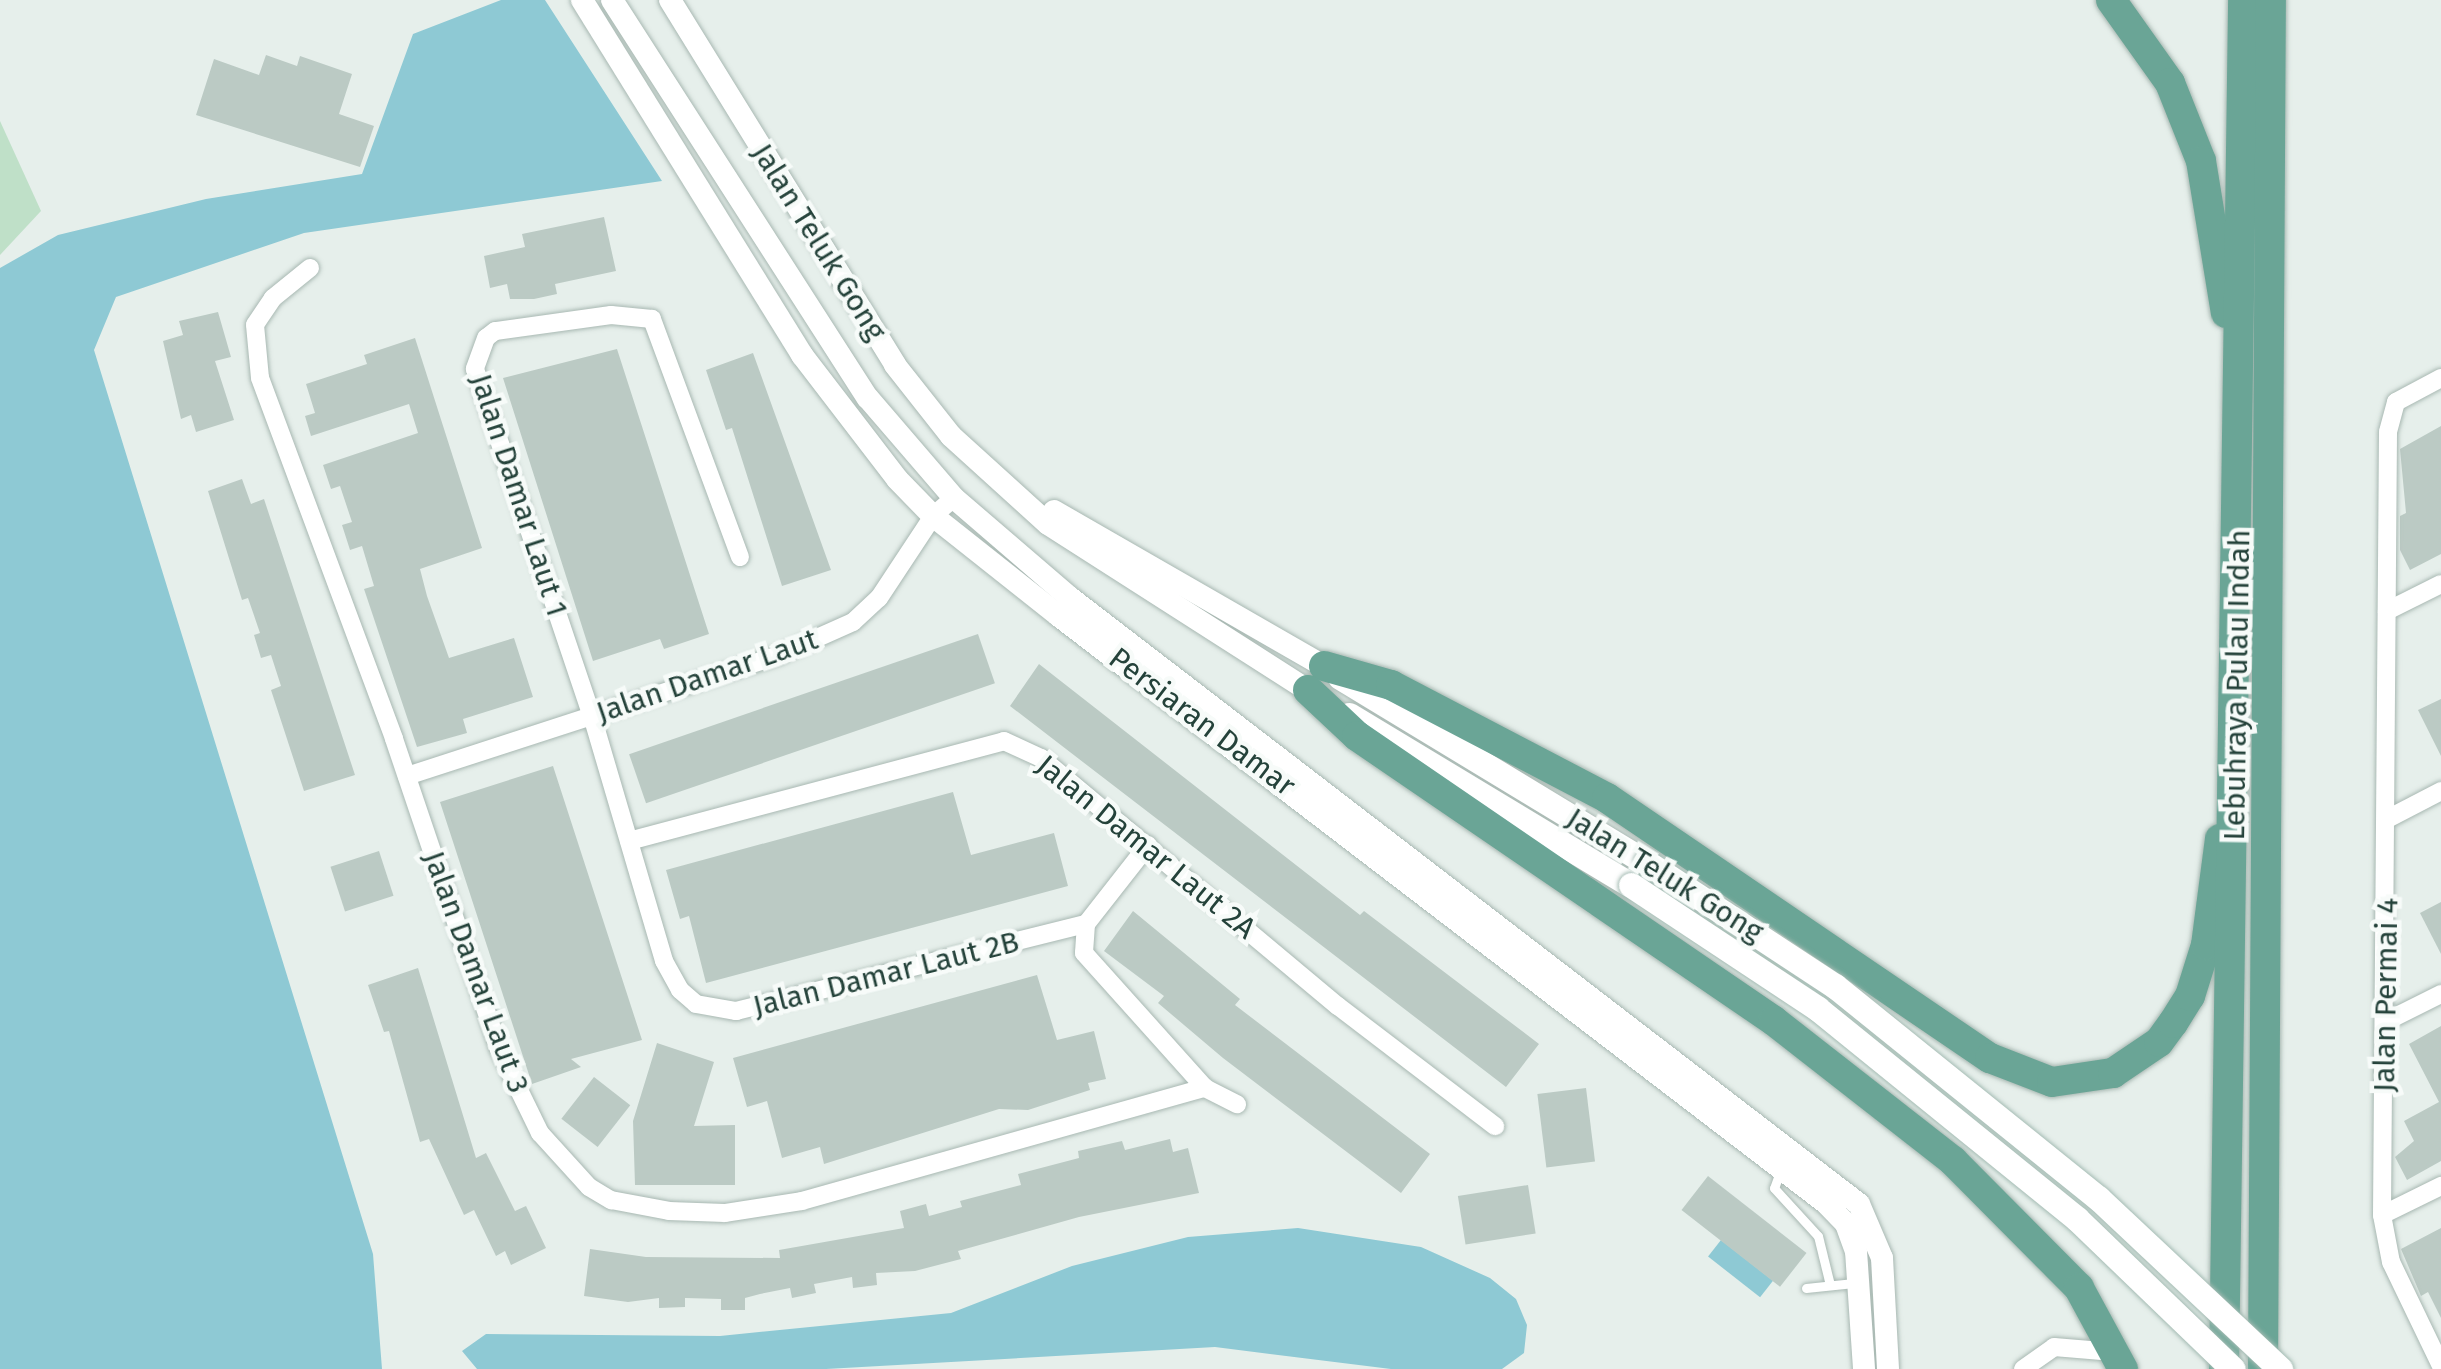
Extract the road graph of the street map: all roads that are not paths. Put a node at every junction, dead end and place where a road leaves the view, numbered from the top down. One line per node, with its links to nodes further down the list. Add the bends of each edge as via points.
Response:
1 (582, 0): 13 (street, Persiaran Damar, via 812,370 853,430)
2 (612, 0): 12 (street, Persiaran Damar, via 839,356)
3 (670, 0): 17 (street, Jalan Teluk Gong, via 895,364 987,470 1048,524)
4 (2111, 0): 11 (main road, via 2170,83 2201,161)
5 (2242, 0): 11 (main road, Lebuhraya Pulau Indah)
6 (2272, 0): 8 (main road, Lebuhraya Pulau Indah)
7 (2284, 0): 8 (main road)
8 (2268, 214): 44 (main road, Lebuhraya Pulau Indah)
9 (310, 268): 20 (street, Jalan Damar Laut 3, via 273,298 255,325 260,378)
10 (2441, 378): 16 (street, Jalan Permai 4, via 2392,408)
11 (2242, 425): 19 (main road, Lebuhraya Pulau Indah)
12 (954, 498): 13 (street, Jalan Damar Laut); 40 (street, Persiaran Damar, via 1070,597 1835,1181 1874,1230 1887,1296)
13 (934, 516): 18 (street, Jalan Damar Laut, via 879,598 853,622 779,655); 31 (street, Persiaran Damar)
14 (740, 557): 18 (street, Jalan Damar Laut 1, via 652,318 611,315 495,331 486,338 475,369)
15 (2441, 584): 16 (street)
16 (2387, 611): 22 (street, Jalan Permai 4)
17 (1316, 678): 19 (main road, via 1391,685 1608,798 1990,1058 2052,1082 2084,1080 2132,1063 2159,1042 2190,996 2206,945 2214,863); 37 (main road, via 1357,736 1774,1021 1896,1113 2036,1238 2079,1288); 43 (main road, Jalan Teluk Gong, bridge, via 1818,1009 2077,1220); 45 (main road, Jalan Teluk Gong, bridge, via 1646,862 1835,986 2098,1198)
18 (592, 716): 20 (street, Jalan Damar Laut); 23 (street, Jalan Damar Laut 2B)
19 (2235, 775): 42 (main road, Lebuhraya Pulau Indah)
20 (407, 776): 28 (street, Jalan Damar Laut 3, via 519,1097 558,1158 612,1200 669,1212 725,1213 802,1200)
21 (2441, 791): 22 (street)
22 (2388, 818): 27 (street, Jalan Permai 4)
23 (629, 841): 24 (street, Jalan Damar Laut 2A, via 990,741 1041,758); 25 (street, Jalan Damar Laut 2B, via 664,962 680,990 717,1012)
24 (1148, 845): 25 (street); 30 (street, Jalan Damar Laut 2A, via 1338,1006)
25 (1086, 924): 28 (street, via 1084,953)
26 (2441, 994): 27 (street)
27 (2386, 1022): 33 (street, Jalan Permai 4)
28 (1205, 1088): 29 (street)
29 (1237, 1104)
30 (1496, 1126)
31 (1782, 1167): 34 (street, Persiaran Damar, via 1846,1224); 35 (lane, via 1774,1188 1818,1236)
32 (2441, 1186): 33 (street)
33 (2382, 1215): 38 (street, Jalan Permai 4, via 2390,1262)
34 (1862, 1282): 35 (lane); 39 (street, Persiaran Damar)
35 (1830, 1285): 36 (lane)
36 (1806, 1288)
37 (2119, 1360): 41 (street, via 2054,1347)
38 (2441, 1366)
39 (1864, 1369)
40 (1888, 1369)
41 (2023, 1369)
42 (2224, 1369)
43 (2232, 1369)
44 (2262, 1369)
45 (2280, 1369)

